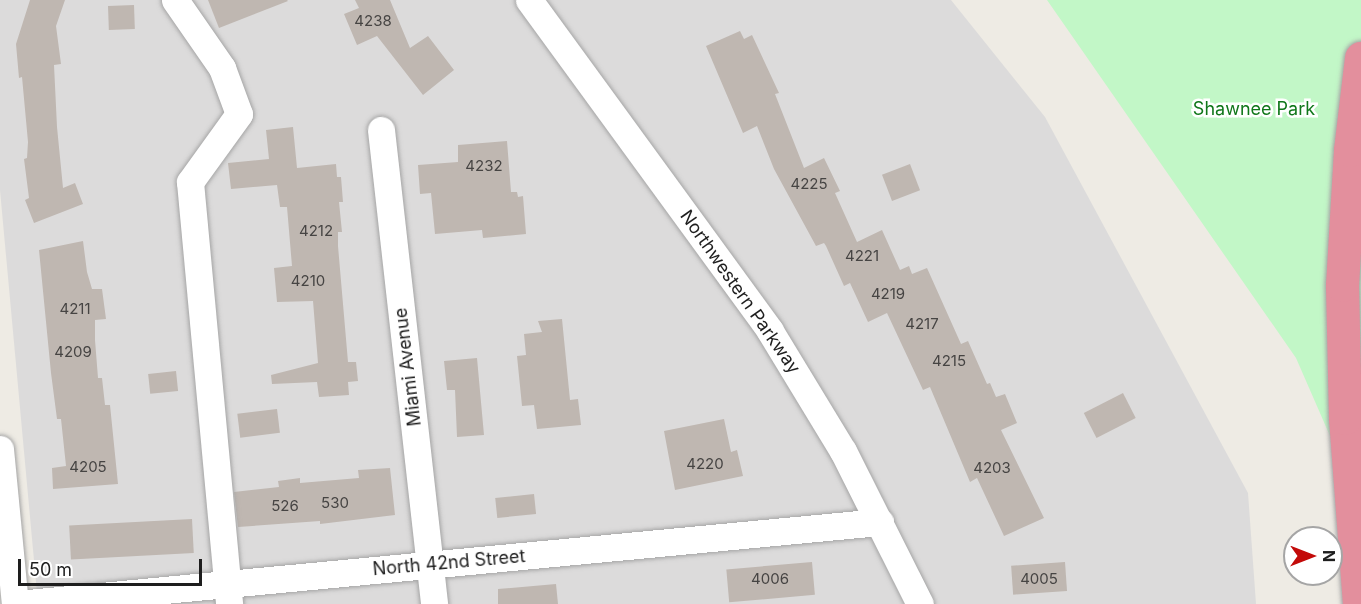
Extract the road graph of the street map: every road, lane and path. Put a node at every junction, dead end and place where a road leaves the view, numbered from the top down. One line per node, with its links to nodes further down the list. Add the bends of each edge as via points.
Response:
1 (175, 0): 11 (street, via 222,68 239,114 190,183)
2 (529, 0): 8 (street, Northwestern Parkway, via 770,331 843,451)
3 (1361, 58): 6 (highway, via 1348,173 1342,285)
4 (381, 130): 9 (street, Miami Avenue)
5 (1361, 252): 6 (highway)
6 (1352, 349): 15 (highway, via 1345,418)
7 (0, 449): 10 (street)
8 (880, 522): 9 (street, North 42nd Street); 14 (street, Northwestern Parkway)
9 (431, 564): 11 (street, North 42nd Street); 13 (street, Miami Avenue)
10 (6, 565): 12 (street)
11 (228, 594): 12 (street, North 42nd Street)
12 (16, 604)
13 (434, 604)
14 (920, 604)
15 (1359, 604)

